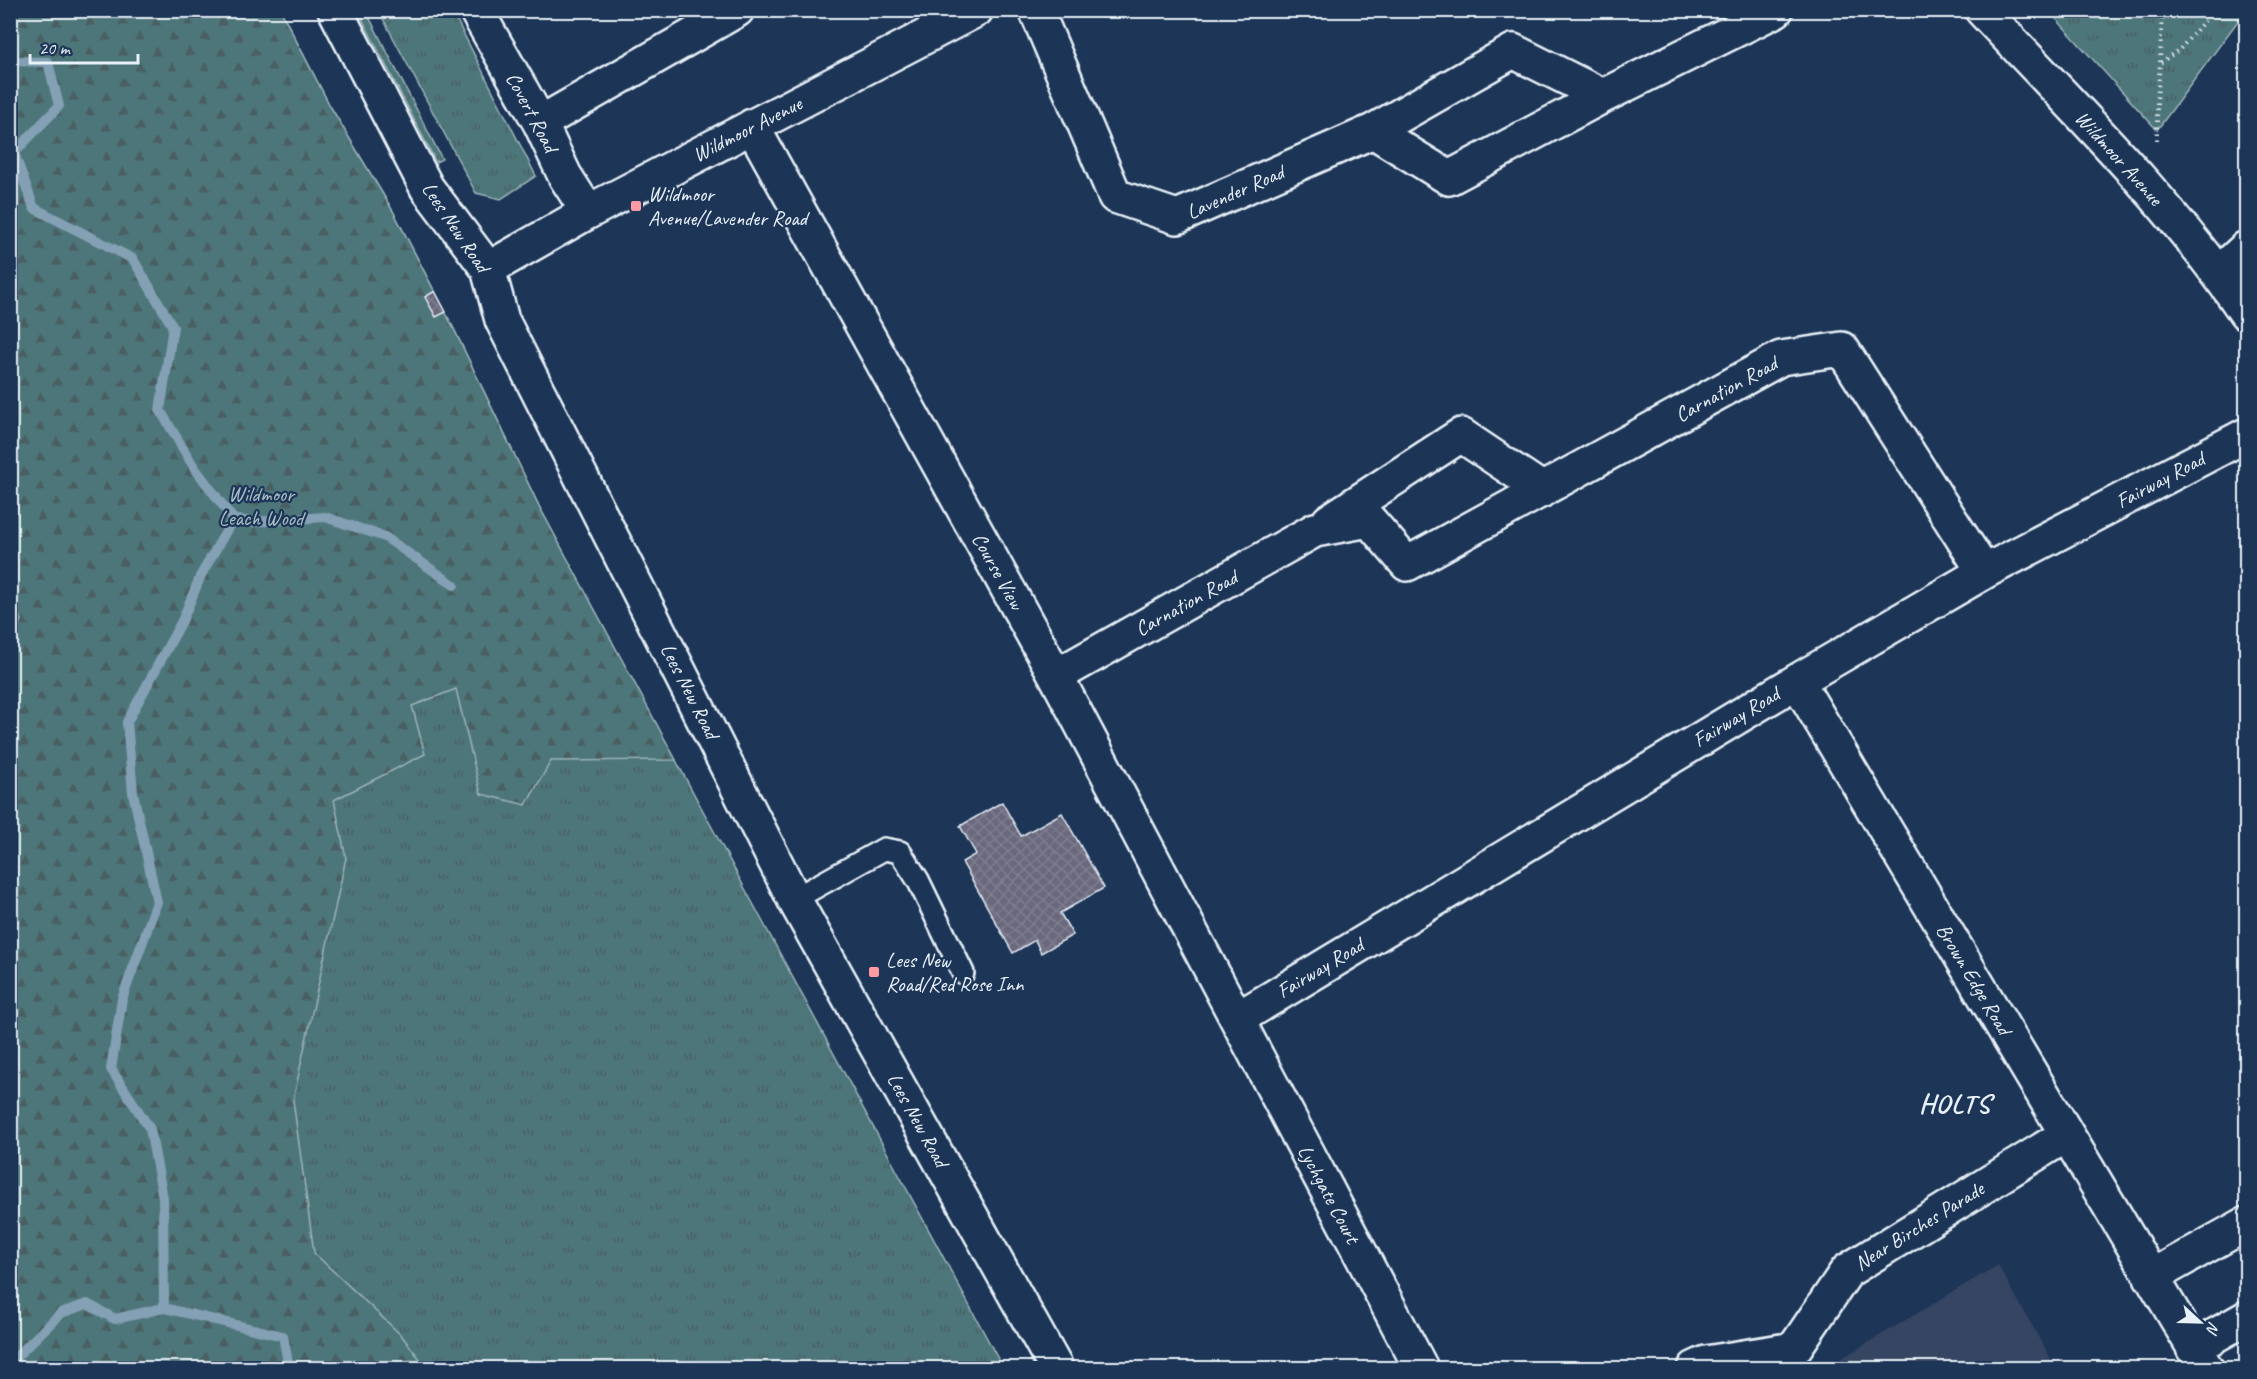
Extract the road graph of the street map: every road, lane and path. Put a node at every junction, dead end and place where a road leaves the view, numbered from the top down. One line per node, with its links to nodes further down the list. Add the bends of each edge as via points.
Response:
1 (335, 10): 18 (street, Lees New Road, via 427,188)
2 (476, 10): 12 (street, Covert Road)
3 (737, 10): 12 (street)
4 (976, 10): 13 (street, Wildmoor Avenue)
5 (1036, 10): 14 (street, Lavender Road, via 1115,196 1177,217)
6 (1776, 10): 11 (street)
7 (1982, 10): 19 (street, Wildmoor Avenue, via 2112,148)
8 (2162, 10): 10 (path)
9 (2214, 10): 10 (path, via 2180,49)
10 (2160, 63): 15 (path)
11 (1603, 96): 14 (street, Lavender Road, via 1513,51); 14 (street, via 1449,178)
12 (540, 123): 16 (street, Covert Road, via 565,176)
13 (752, 126): 16 (street, Wildmoor Avenue); 25 (street, Course View)
14 (1373, 131)
15 (2157, 140)
16 (588, 212): 18 (street, Wildmoor Avenue)
17 (2247, 248): 19 (street)
18 (488, 269): 27 (street, Lees New Road, via 502,320)
19 (2219, 273): 20 (street, Wildmoor Avenue)
20 (2247, 313)
21 (2247, 435): 24 (street, Fairway Road)
22 (1543, 490): 23 (street, Carnation Road, via 1407,564 1369,520); 23 (street, Carnation Road, via 1461,435); 24 (street, Carnation Road, via 1781,358 1842,350)
23 (1315, 530): 25 (street, Carnation Road)
24 (1984, 572): 26 (street, Fairway Road)
25 (1056, 675): 29 (street, Course View)
26 (1797, 681): 29 (street, Fairway Road); 30 (street, Brown Edge Road)
27 (795, 898): 28 (lane, via 884,849 900,852 918,880); 36 (street, Lees New Road)
28 (963, 973)
29 (1237, 1019): 37 (street, Lychgate Court)
30 (2066, 1135): 32 (street, Brown Edge Road); 35 (street, Near Birches Parade, via 1847,1271)
31 (2247, 1224): 32 (street)
32 (2151, 1277): 34 (street, Brown Edge Road)
33 (2247, 1318): 34 (street, Brown Edge Road)
34 (2199, 1358)
35 (1801, 1359): 38 (street, Near Birches Parade, via 1706,1363)
36 (1056, 1368)
37 (1421, 1368)
38 (1695, 1368)

